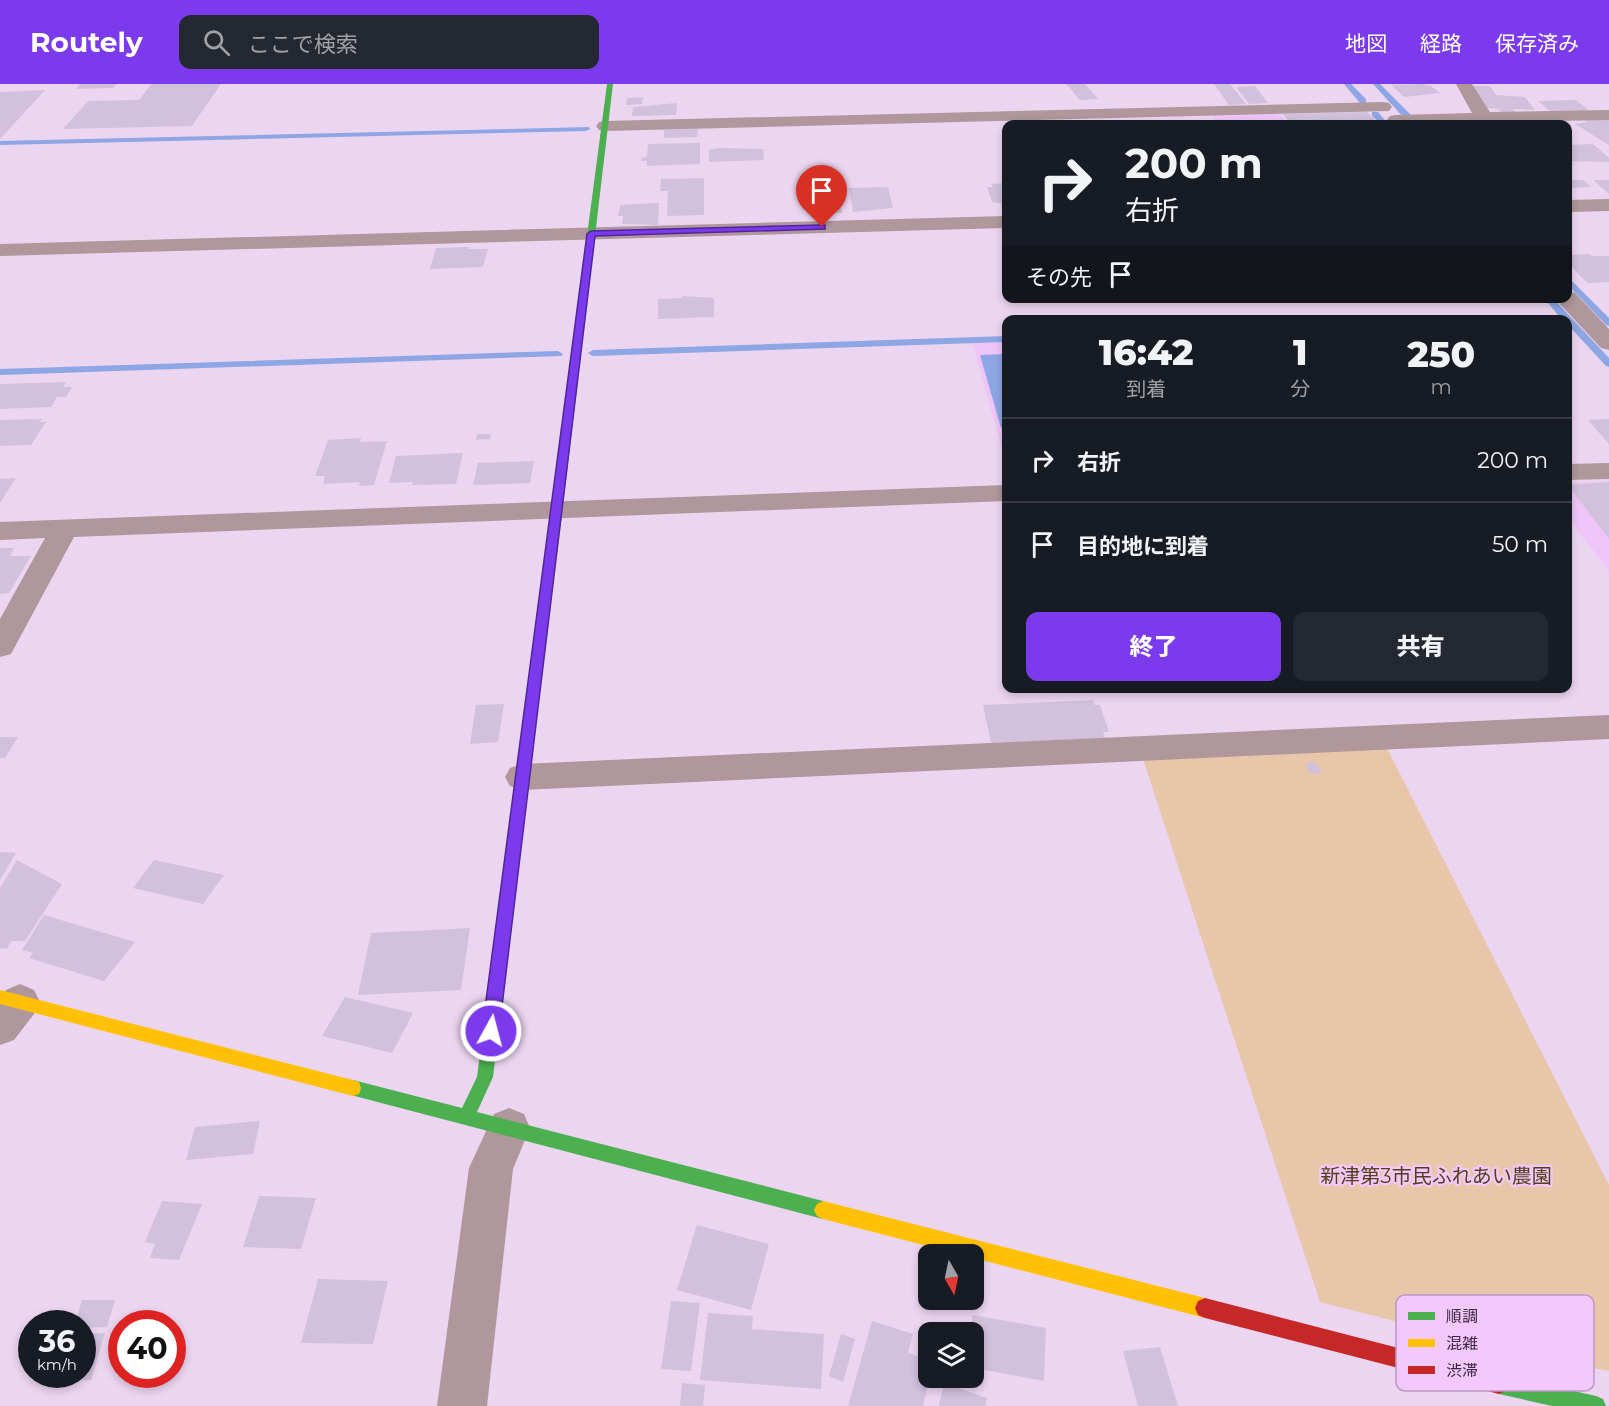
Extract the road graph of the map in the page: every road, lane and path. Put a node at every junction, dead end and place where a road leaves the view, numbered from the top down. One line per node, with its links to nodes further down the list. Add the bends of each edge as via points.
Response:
1 (610, 84): 9 (street)
2 (1464, 84): 6 (street)
3 (1369, 92): 4 (street)
4 (1383, 107): 7 (street); 9 (street)
5 (1609, 115): 6 (street)
6 (1484, 118): 8 (street)
7 (1396, 120)
8 (1441, 120)
9 (605, 126): 13 (street)
10 (1609, 205): 11 (street)
11 (1572, 206)
12 (1002, 222): 13 (street)
13 (591, 234): 14 (street); 20 (street)
14 (0, 250)
15 (1572, 303): 16 (street)
16 (1609, 343)
17 (1609, 471): 18 (street)
18 (1572, 472)
19 (1002, 493): 20 (street)
20 (556, 510): 21 (street); 25 (street)
21 (65, 528): 22 (street); 23 (street)
22 (0, 531)
23 (0, 646)
24 (1609, 727): 25 (street)
25 (522, 777): 27 (street, via 485,1077)
26 (7, 1008): 27 (street)
27 (466, 1118): 28 (street)
28 (509, 1128): 29 (street); 31 (street, via 491,1168)
29 (1396, 1357)
30 (1527, 1391): 32 (street)
31 (462, 1406)
32 (1596, 1406)

